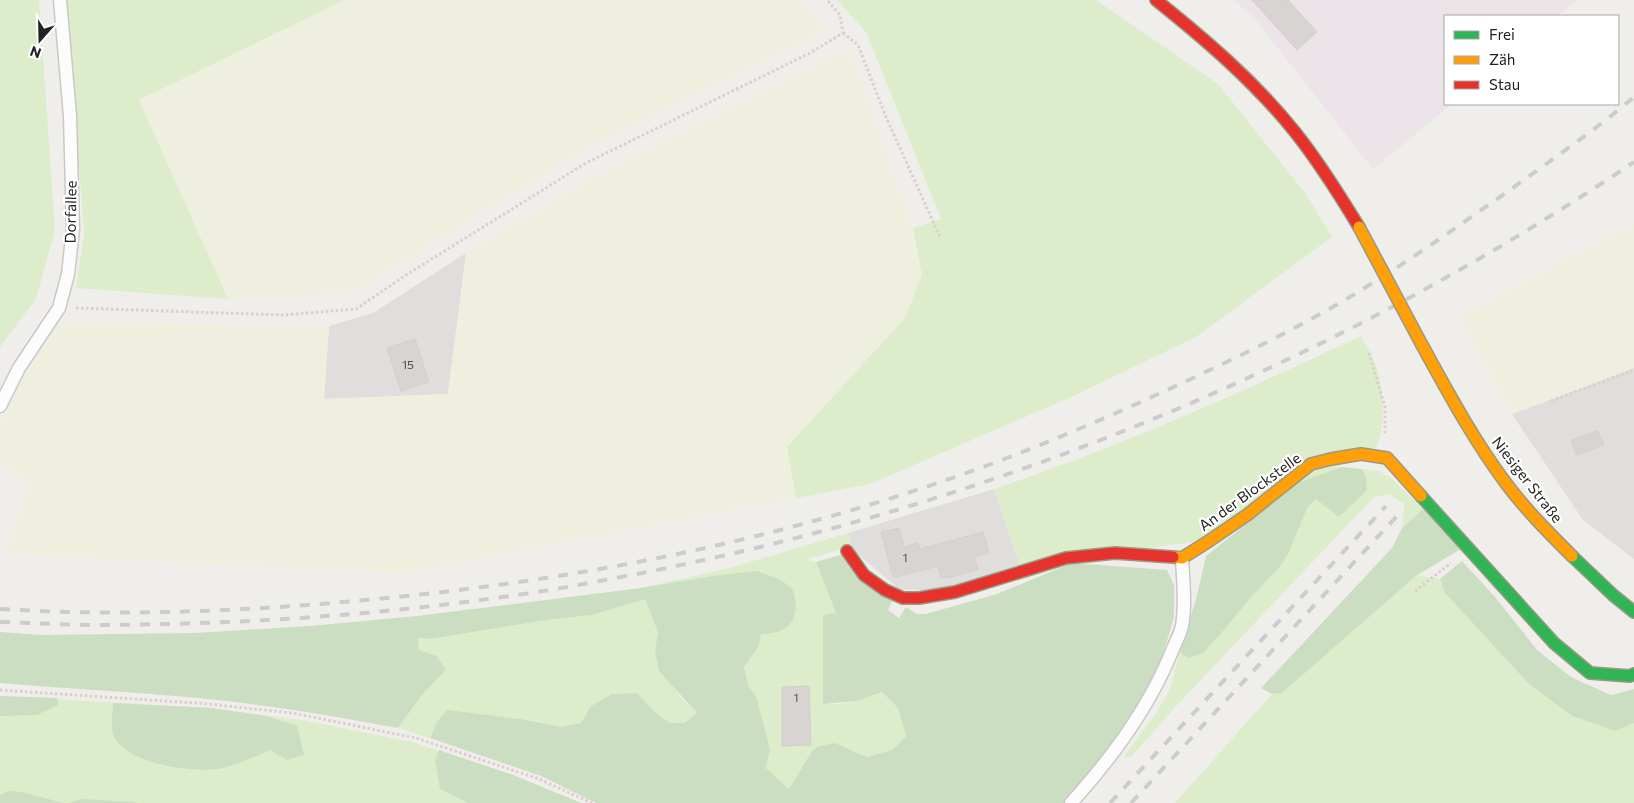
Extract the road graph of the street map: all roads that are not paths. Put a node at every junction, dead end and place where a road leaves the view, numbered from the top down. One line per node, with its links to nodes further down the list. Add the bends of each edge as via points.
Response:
1 (60, 0): 3 (lane, Dorfallee, via 70,116 73,229 68,274 59,308 19,368)
2 (1156, 0): 6 (street, Niesiger Straße, bridge, via 1248,78 1321,164 1468,427 1496,470 1557,542)
3 (0, 406)
4 (847, 551): 5 (street, via 864,575 903,598 954,592 1066,558 1115,553)
5 (1182, 558): 7 (street, An der Blockstelle, via 1247,515 1311,464 1361,454 1387,458 1554,643 1590,673); 8 (lane, via 1182,628 1163,674 1122,742)
6 (1634, 612)
7 (1634, 674)
8 (1071, 803)

